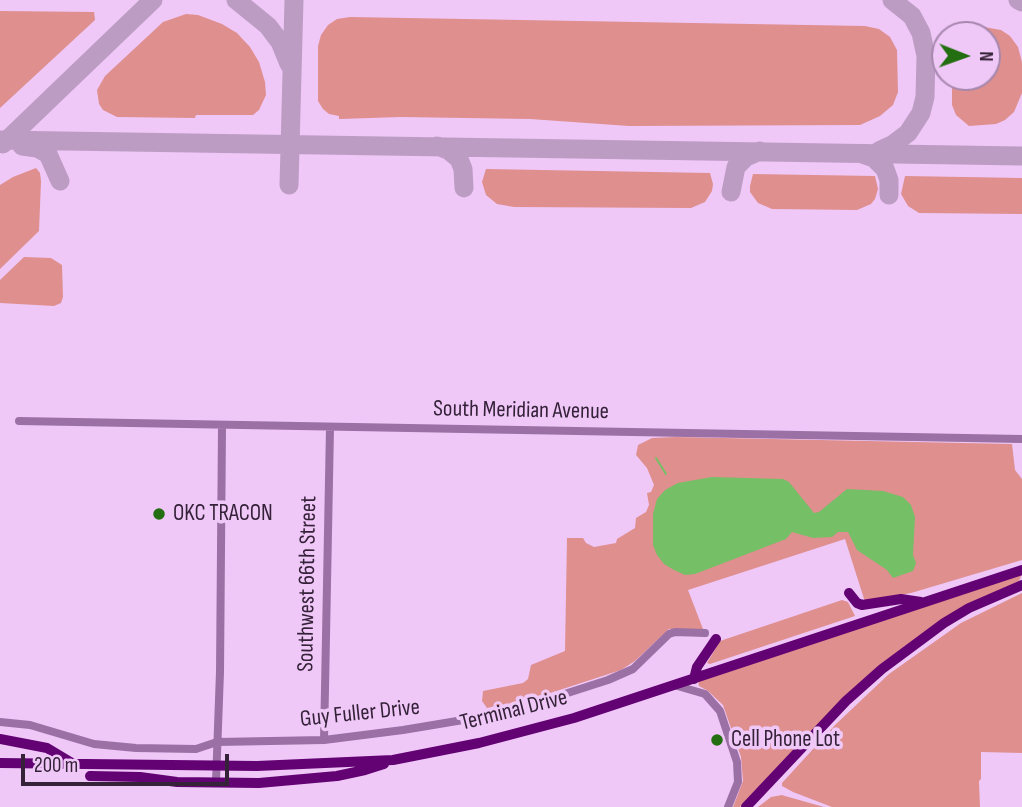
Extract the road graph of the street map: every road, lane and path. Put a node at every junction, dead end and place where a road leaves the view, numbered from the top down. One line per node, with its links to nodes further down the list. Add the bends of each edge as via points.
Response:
1 (19, 421): 2 (street, South Meridian Avenue)
2 (222, 425): 3 (street, South Meridian Avenue); 16 (street)
3 (330, 428): 4 (street, South Meridian Avenue); 15 (street, Southwest 66th Street)
4 (1022, 439)
5 (1022, 570): 8 (main road, Terminal Drive)
6 (1022, 585): 26 (main road, via 952,618 882,669)
7 (849, 593): 8 (main road, via 862,605 901,599)
8 (924, 602): 11 (main road, Terminal Drive)
9 (705, 633): 15 (street, Guy Fuller Drive, via 675,632 622,675 549,699 456,721)
10 (716, 639): 11 (main road)
11 (694, 679): 12 (main road, Terminal Drive)
12 (674, 685): 17 (main road, Terminal Drive, via 540,727); 25 (street, via 705,694 720,711 737,762 738,782)
13 (0, 722): 16 (street, Guy Fuller Drive, via 105,746 196,749)
14 (0, 739): 19 (main road, Terminal Drive, via 47,748)
15 (324, 740): 16 (street, Guy Fuller Drive)
16 (217, 742): 21 (street)
17 (393, 760): 21 (main road, Terminal Drive); 24 (main road, via 311,779)
18 (0, 763): 19 (main road)
19 (72, 763): 20 (main road, Terminal Drive)
20 (121, 764): 21 (main road, Terminal Drive); 23 (main road)
21 (216, 766): 24 (street)
22 (90, 776): 23 (main road)
23 (121, 776): 24 (main road)
24 (216, 782)
25 (729, 807)
26 (746, 807)

